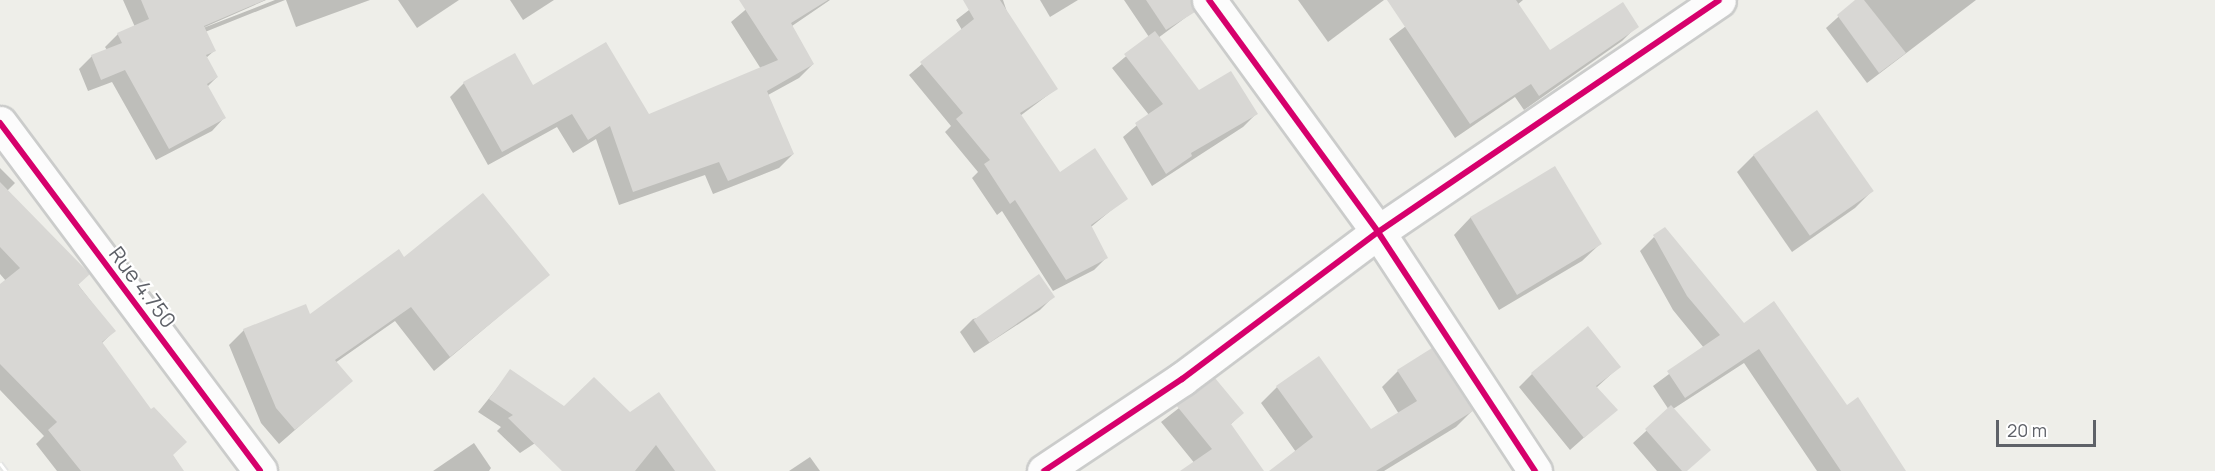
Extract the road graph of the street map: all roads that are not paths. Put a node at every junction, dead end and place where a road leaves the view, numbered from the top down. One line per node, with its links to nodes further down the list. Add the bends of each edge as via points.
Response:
1 (1209, 0): 4 (street)
2 (1719, 0): 4 (street)
3 (0, 123): 5 (street, Rue 4.750)
4 (1378, 232): 6 (street, via 1182,379); 7 (street)
5 (260, 471)
6 (1044, 471)
7 (1535, 471)

